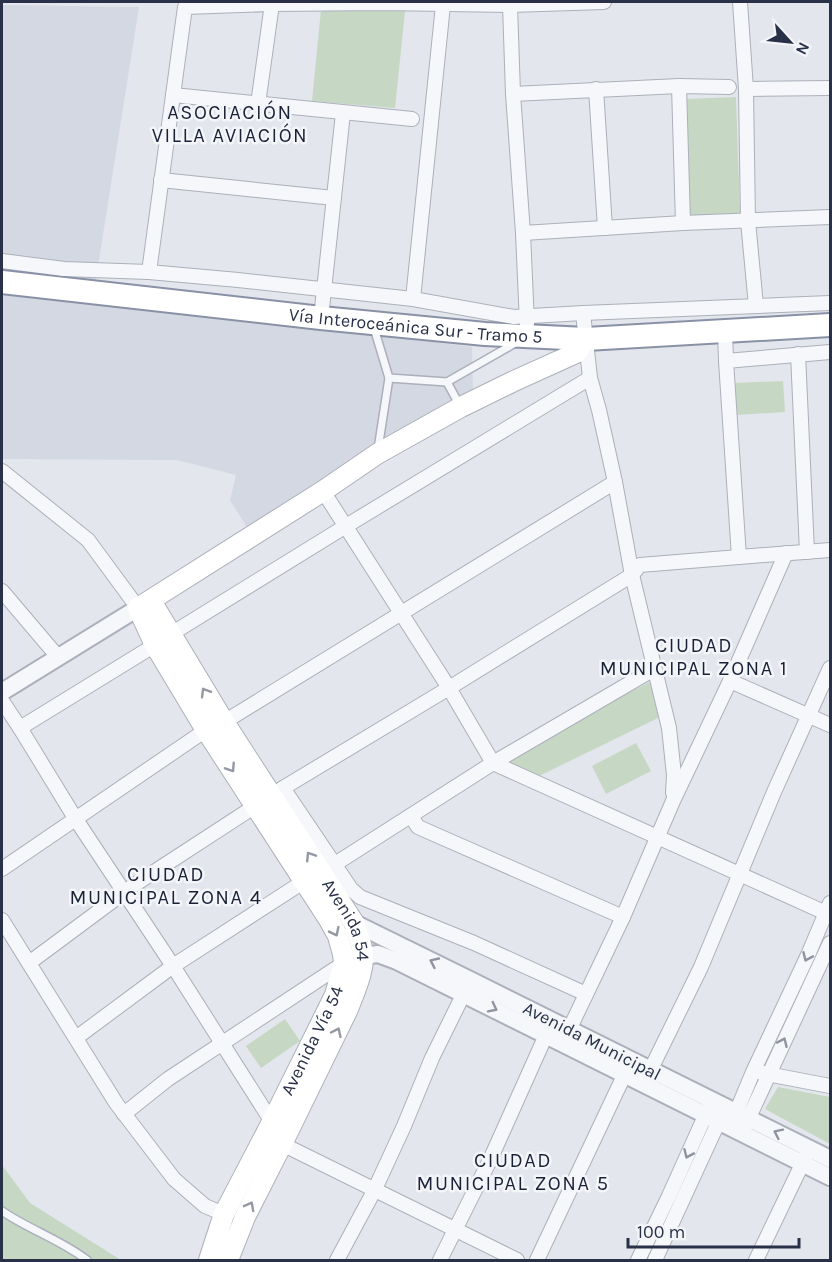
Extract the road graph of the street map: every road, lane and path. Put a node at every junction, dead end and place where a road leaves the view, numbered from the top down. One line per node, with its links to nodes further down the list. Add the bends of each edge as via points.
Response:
1 (604, 2): 5 (street)
2 (740, 2): 10 (street)
3 (272, 4): 4 (street); 12 (street, via 185,7); 13 (street)
4 (442, 5): 5 (street); 27 (street)
5 (510, 5): 11 (street)
6 (679, 86): 7 (street); 9 (street); 20 (street)
7 (729, 87)
8 (831, 88): 10 (street)
9 (596, 89): 11 (street); 21 (street)
10 (747, 89): 19 (street)
11 (513, 94): 22 (street)
12 (173, 95): 13 (street); 16 (street)
13 (258, 104): 14 (street)
14 (343, 113): 15 (street); 17 (street)
15 (412, 119)
16 (161, 180): 17 (street); 24 (street)
17 (334, 198): 26 (street)
18 (831, 217): 19 (street)
19 (748, 220): 20 (street); 29 (street)
20 (683, 223): 21 (street)
21 (604, 228): 22 (street)
22 (523, 233): 34 (street)
23 (2, 261): 24 (street, via 64,269)
24 (149, 272): 26 (street)
25 (2, 282): 31 (highway, Vía Interoceánica Sur - Tramo 5)
26 (325, 290): 27 (street); 31 (street)
27 (413, 299): 34 (street, via 514,317)
28 (831, 303): 29 (street)
29 (756, 306): 30 (street)
30 (583, 313): 34 (street); 36 (street)
31 (321, 318): 32 (highway, Vía Interoceánica Sur - Tramo 5)
32 (373, 323): 34 (highway, Vía Interoceánica Sur - Tramo 5, via 485,334); 40 (lane)
33 (831, 325): 35 (highway, Vía Interoceánica Sur - Tramo 5)
34 (527, 326): 36 (highway, Vía Interoceánica Sur - Tramo 5); 42 (lane)
35 (725, 330): 36 (highway, Vía Interoceánica Sur - Tramo 5); 39 (street)
36 (586, 339): 41 (street); 43 (main road, via 576,354)
37 (831, 352): 38 (street)
38 (798, 354): 39 (street); 50 (street)
39 (726, 361): 52 (street)
40 (389, 378): 42 (lane); 44 (lane)
41 (590, 378): 46 (street); 48 (street)
42 (447, 382): 43 (lane)
43 (460, 407): 44 (main road)
44 (377, 454): 47 (main road)
45 (2, 471): 55 (street, via 88,540)
46 (615, 482): 53 (street); 56 (street)
47 (323, 491): 48 (street); 55 (main road)
48 (346, 526): 56 (street); 57 (street)
49 (831, 550): 50 (street)
50 (807, 552): 51 (street)
51 (786, 553): 52 (street); 61 (street)
52 (739, 556): 53 (street, via 640,565)
53 (632, 575): 60 (street); 62 (street)
54 (2, 591): 58 (street)
55 (144, 605): 57 (main road, Avenida Vía 54); 58 (street)
56 (401, 614): 62 (street); 67 (street)
57 (163, 640): 67 (main road, Avenida Vía 54); 68 (street)
58 (58, 657): 63 (street)
59 (831, 668): 65 (street)
60 (654, 669): 69 (street); 71 (street, via 673,753)
61 (730, 681): 65 (street); 71 (street)
62 (449, 688): 69 (street); 70 (street)
63 (2, 693)
64 (2, 701): 68 (street)
65 (809, 715): 66 (street); 77 (street)
66 (831, 725)
67 (215, 726): 70 (main road, Avenida Vía 54); 73 (street)
68 (20, 728): 73 (street)
69 (493, 763): 72 (street); 74 (street)
70 (270, 797): 75 (street); 78 (main road, Avenida Vía 54); 79 (street); 83 (main road, Avenida 54, one-way to 70)
71 (673, 801): 74 (street)
72 (411, 816): 75 (street); 81 (street, via 418,827)
73 (75, 818): 76 (street); 79 (street)
74 (657, 838): 77 (street); 81 (street)
75 (335, 864): 90 (street, via 360,897)
76 (2, 869)
77 (740, 874): 80 (street); 98 (street)
78 (303, 882): 87 (main road, Avenida Vía 54, one-way to 87, via 338,936); 88 (street)
79 (125, 892): 86 (street); 88 (street)
80 (828, 908): 96 (street, one-way to 96)
81 (623, 917): 90 (street)
82 (2, 920): 86 (street)
83 (354, 923): 85 (main road, Avenida 54); 89 (street, Avenida Municipal, one-way to 83)
84 (831, 943): 97 (street, one-way to 84)
85 (363, 956): 89 (street, Avenida Municipal, via 378,954); 103 (main road, Avenida 54, one-way to 85, via 348,1009)
86 (28, 963): 93 (street)
87 (344, 963): 94 (street); 102 (main road, Avenida Vía 54, via 335,995)
88 (173, 966): 93 (street); 94 (street)
89 (467, 987): 91 (street, Avenida Municipal); 92 (street, Avenida Municipal, one-way to 92); 107 (street)
90 (586, 994): 91 (street)
91 (569, 1030): 92 (street); 95 (street, Avenida Municipal)
92 (546, 1035): 95 (street, Avenida Municipal); 110 (street)
93 (76, 1038): 100 (street)
94 (223, 1044): 100 (street, via 168,1078); 102 (street)
95 (627, 1067): 98 (street, Avenida Municipal); 117 (street)
96 (753, 1071): 97 (street); 101 (street)
97 (768, 1075): 99 (street); 101 (street)
98 (647, 1077): 101 (street, Avenida Municipal)
99 (831, 1086)
100 (124, 1114): 109 (street, via 174,1179 205,1206)
101 (727, 1117): 104 (street, Avenida Municipal); 118 (street, one-way to 118, via 669,1196); 119 (street)
102 (272, 1122): 109 (main road, Avenida Vía 54)
103 (282, 1144): 107 (street); 113 (main road, Avenida 54, one-way to 103, via 244,1217)
104 (806, 1156): 105 (street, Avenida Municipal); 106 (street, Avenida Municipal); 120 (street)
105 (831, 1159)
106 (831, 1177)
107 (374, 1191): 110 (street); 114 (street)
108 (2, 1211): 111 (lane)
109 (224, 1214): 112 (main road, Avenida Vía 54)
110 (456, 1230): 115 (street); 116 (street)
111 (87, 1260)
112 (209, 1260)
113 (228, 1260)
114 (338, 1260)
115 (440, 1260)
116 (517, 1260)
117 (537, 1260)
118 (638, 1260)
119 (655, 1260)
120 (756, 1260)

